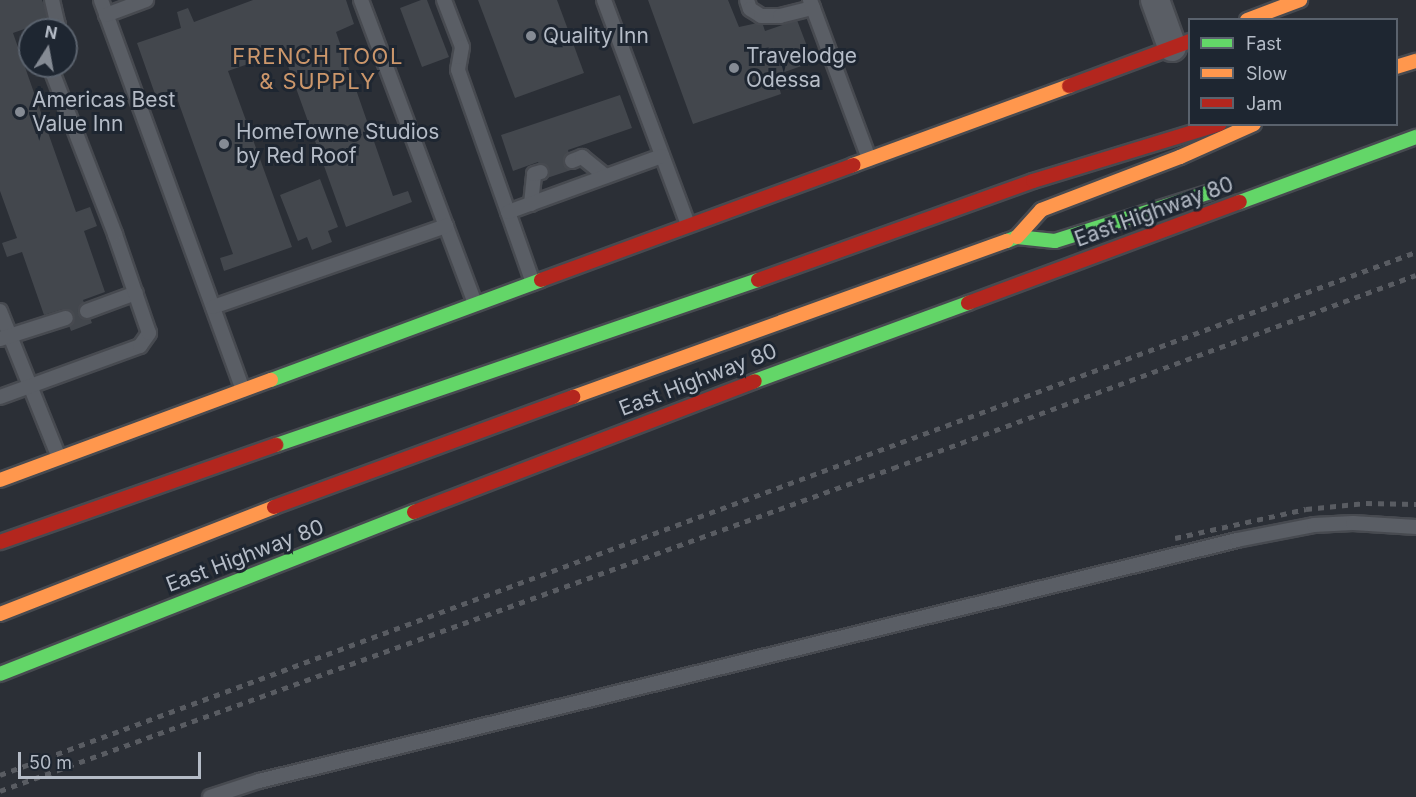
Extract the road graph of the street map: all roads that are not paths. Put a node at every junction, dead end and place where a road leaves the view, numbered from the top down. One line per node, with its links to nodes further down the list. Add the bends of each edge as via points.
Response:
1 (52, 0): 12 (lane)
2 (101, 0): 11 (lane)
3 (146, 0): 11 (lane)
4 (361, 0): 31 (lane)
5 (444, 0): 29 (lane, via 462,47 458,70)
6 (604, 0): 21 (lane)
7 (747, 0): 10 (lane, via 750,9 761,16 780,16)
8 (1155, 0): 14 (street)
9 (1300, 0): 13 (main road)
10 (812, 4): 22 (lane)
11 (106, 15): 36 (lane)
12 (56, 18)
13 (1252, 18)
14 (1181, 44): 22 (main road)
15 (1416, 60): 16 (main road)
16 (1398, 66)
17 (55, 78): 34 (lane)
18 (1213, 126): 47 (main road, via 1034,181)
19 (1250, 126): 32 (main road, via 1041,210)
20 (1416, 135): 25 (main road); 49 (main road, East Highway 80, via 648,421)
21 (662, 156): 26 (lane); 30 (lane)
22 (869, 159): 30 (main road)
23 (572, 161): 26 (lane, via 582,157)
24 (541, 172): 28 (lane, via 534,174)
25 (1281, 172)
26 (604, 175): 28 (lane)
27 (1225, 188): 32 (main road, via 1056,241)
28 (531, 204): 29 (lane)
29 (508, 212): 33 (lane)
30 (688, 225): 33 (main road)
31 (446, 226): 35 (lane); 36 (lane)
32 (1017, 237): 48 (main road, via 293,500)
33 (532, 283): 35 (main road)
34 (136, 293): 38 (lane); 41 (lane, via 149,333 140,346)
35 (476, 304): 42 (main road)
36 (213, 307): 42 (lane)
37 (0, 311): 40 (lane)
38 (87, 311)
39 (66, 318): 40 (lane)
40 (5, 337): 41 (lane)
41 (30, 386): 43 (lane); 44 (lane)
42 (243, 390): 44 (main road)
43 (0, 397)
44 (58, 458): 45 (main road)
45 (0, 480)
46 (1416, 527): 52 (lane, via 1314,525 1237,540 259,781)
47 (0, 543)
48 (0, 614)
49 (23, 665): 50 (main road); 51 (main road, East Highway 80)
50 (0, 667)
51 (0, 674)
52 (210, 797)

